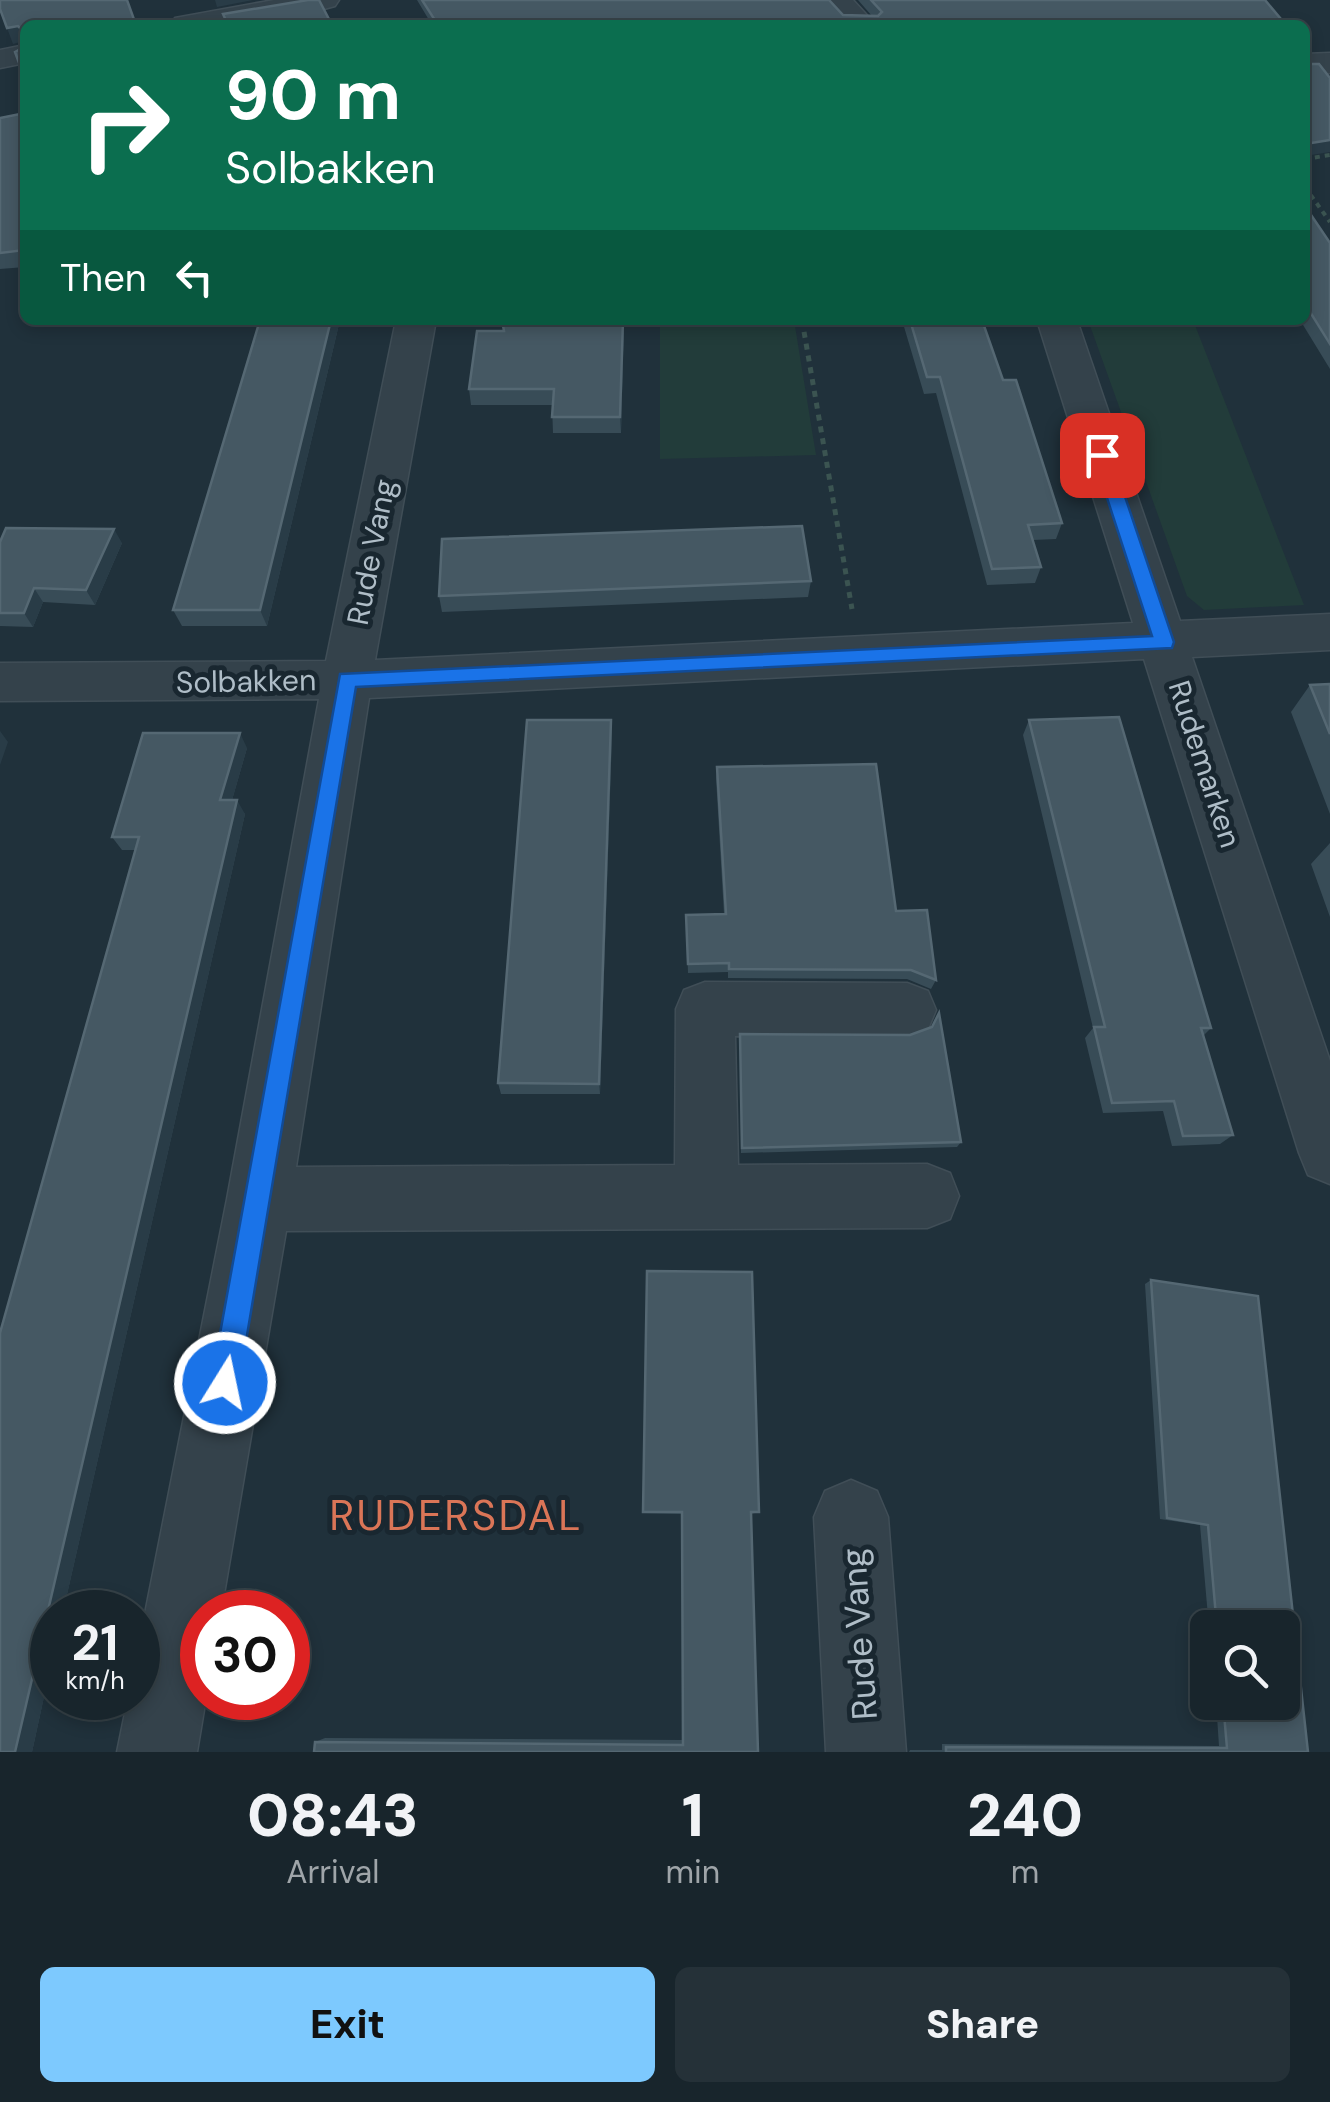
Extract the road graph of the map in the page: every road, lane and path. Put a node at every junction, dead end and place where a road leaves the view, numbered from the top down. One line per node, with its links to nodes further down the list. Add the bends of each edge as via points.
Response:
1 (324, 0): 3 (street)
2 (836, 0): 4 (street)
3 (214, 20)
4 (855, 20)
5 (1310, 194): 6 (path)
6 (1330, 222)
7 (415, 325): 13 (street, Rude Vang)
8 (803, 325): 12 (path)
9 (1058, 325): 11 (street, Rudemarken)
10 (1330, 632): 11 (street, Solbakken)
11 (1164, 642): 12 (street, Solbakken); 16 (street, Rudemarken)
12 (860, 656): 13 (street, Solbakken)
13 (347, 680): 14 (street, Solbakken); 19 (street, Rude Vang)
14 (0, 682)
15 (907, 1010): 17 (street, via 704,1009)
16 (1330, 1152)
17 (707, 1196): 18 (street); 19 (street)
18 (927, 1196)
19 (259, 1199): 21 (street, Rude Vang)
20 (851, 1517): 22 (street, Rude Vang)
21 (157, 1752)
22 (866, 1752)

